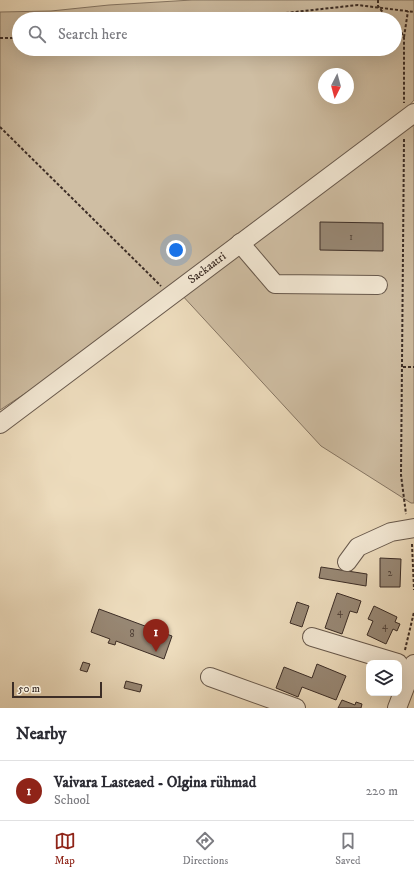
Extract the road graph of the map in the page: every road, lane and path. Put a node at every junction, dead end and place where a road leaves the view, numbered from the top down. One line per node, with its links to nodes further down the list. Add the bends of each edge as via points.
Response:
1 (378, 0): 2 (path)
2 (378, 6): 3 (path); 4 (path, via 344,6); 5 (path)
3 (408, 11): 6 (path); 10 (path)
4 (292, 12)
5 (383, 12)
6 (414, 12)
7 (402, 34): 10 (path)
8 (0, 38): 9 (path)
9 (12, 38)
10 (404, 38): 11 (path)
11 (409, 116): 13 (street, Saekaatri); 17 (path, via 402,196)
12 (0, 127): 15 (path)
13 (240, 243): 14 (street, via 275,284); 15 (street, Saekaatri)
14 (378, 285)
15 (170, 295): 18 (street, Saekaatri)
16 (414, 366): 17 (path)
17 (403, 367): 19 (path, via 401,475)
18 (0, 424)
19 (411, 528): 20 (street, via 391,532 358,547); 21 (path)
20 (347, 562)
21 (414, 590)
22 (414, 612): 24 (path)
23 (312, 637): 24 (street)
24 (405, 665): 26 (street)
25 (210, 677): 27 (street)
26 (403, 706)
27 (296, 708)

